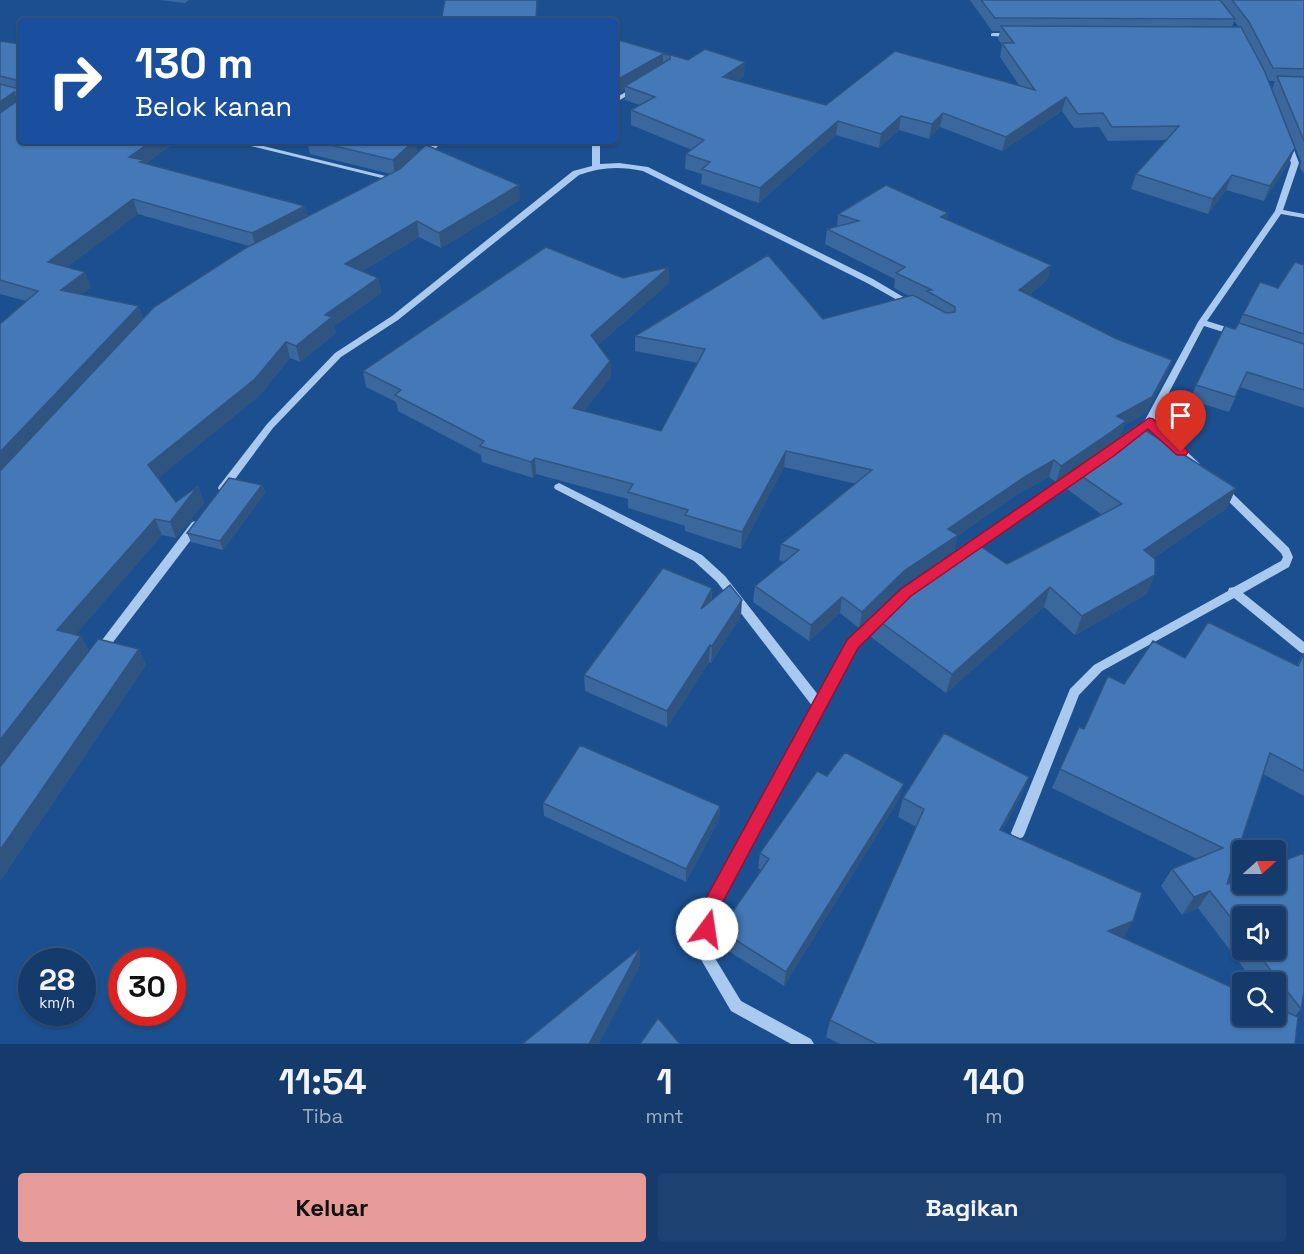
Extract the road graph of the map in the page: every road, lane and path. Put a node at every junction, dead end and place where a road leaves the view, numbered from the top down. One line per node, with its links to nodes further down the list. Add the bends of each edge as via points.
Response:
1 (993, 35): 2 (street)
2 (1017, 35)
3 (646, 83): 4 (street)
4 (618, 98)
5 (1282, 129): 14 (street, via 1295,163)
6 (247, 144): 12 (street)
7 (436, 144): 9 (street)
8 (596, 144): 10 (street)
9 (414, 165)
10 (596, 166): 16 (street, via 626,164 645,169); 23 (street, via 576,173 395,318 338,355 270,426)
11 (406, 172): 12 (street)
12 (398, 180): 13 (street)
13 (387, 186)
14 (1279, 211): 15 (street); 17 (street)
15 (1304, 216)
16 (918, 308)
17 (1203, 322): 18 (street); 19 (street)
18 (1248, 338)
19 (1149, 422): 20 (street); 26 (street, via 1263,526 1288,557 1285,564)
20 (1118, 446)
21 (1091, 465): 25 (street)
22 (559, 487): 30 (street, via 698,558 721,579)
23 (213, 501)
24 (199, 520): 29 (street)
25 (955, 559)
26 (1233, 591): 28 (street); 31 (street, via 1098,668 1074,692)
27 (891, 607): 30 (street, via 853,644)
28 (1304, 649)
29 (93, 661)
30 (820, 708): 32 (street, via 710,908 703,951 736,1005)
31 (1017, 833)
32 (806, 1044)

